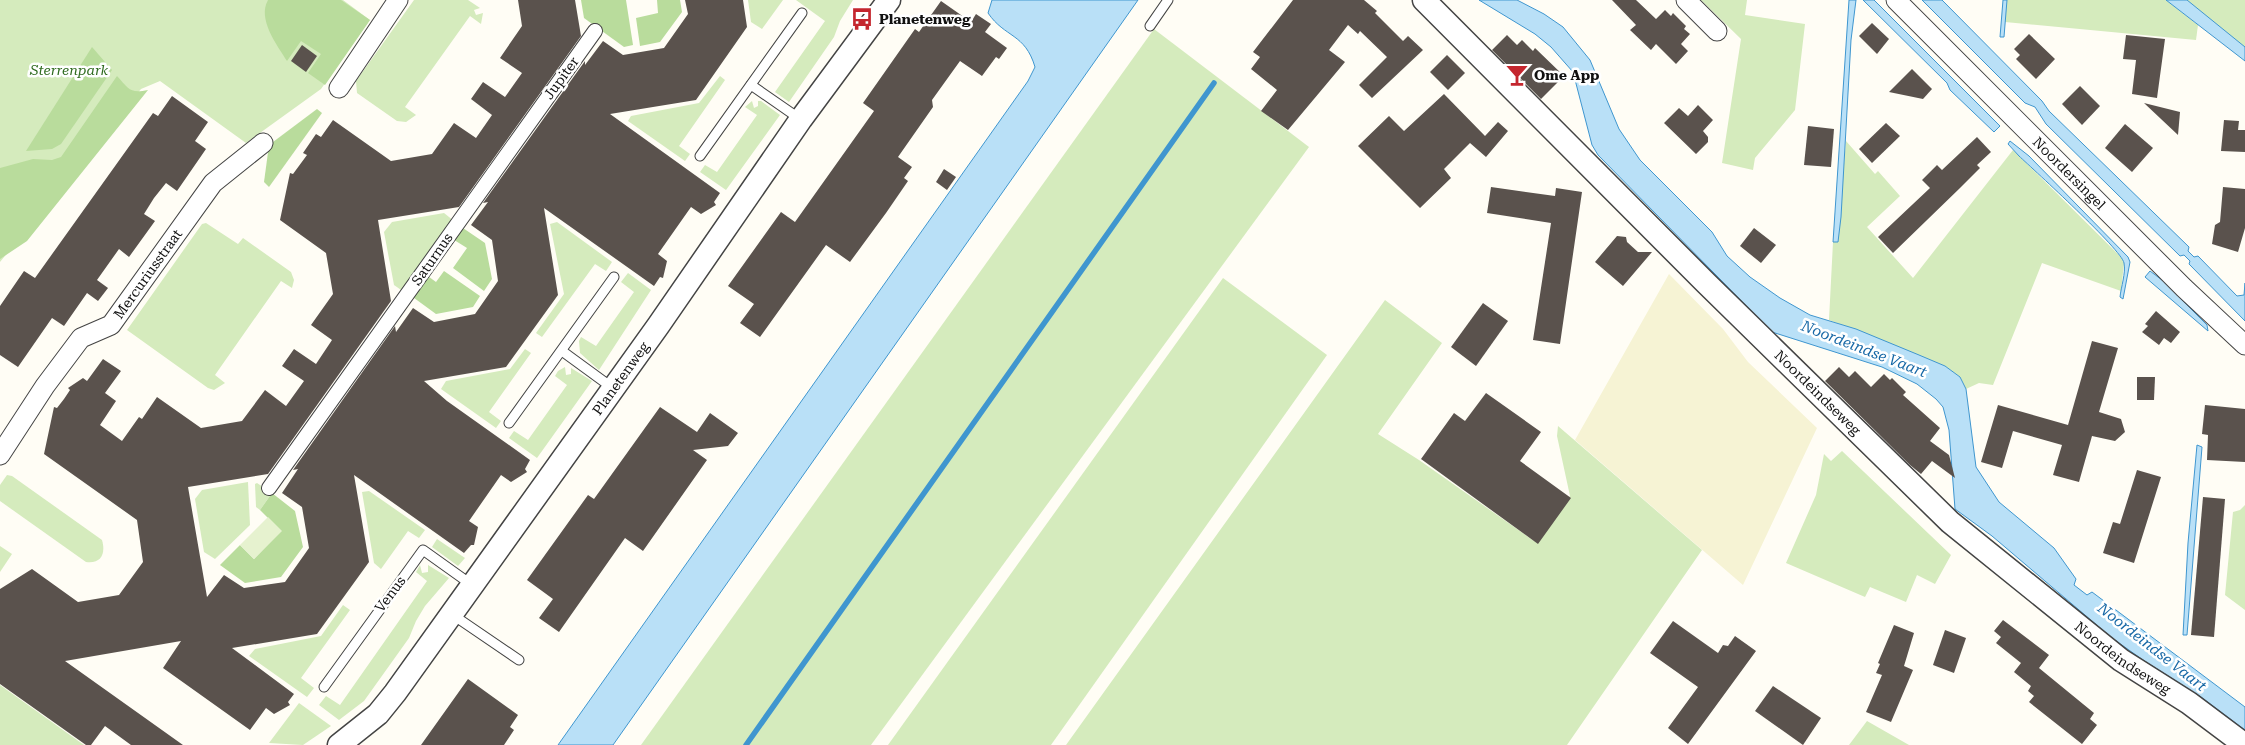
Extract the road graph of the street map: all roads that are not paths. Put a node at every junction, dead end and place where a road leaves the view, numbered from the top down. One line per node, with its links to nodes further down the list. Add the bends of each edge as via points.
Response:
1 (398, 0): 12 (street)
2 (889, 0): 13 (street, Planetenweg)
3 (1168, 0): 8 (lane)
4 (1424, 0): 29 (street, Noordeindseweg, via 1950,522 2121,660 2189,703)
5 (1686, 0): 10 (street)
6 (1896, 0): 18 (street, Noordersingel)
7 (802, 13): 11 (lane)
8 (1150, 26)
9 (595, 31): 14 (street, Jupiter)
10 (1717, 31)
11 (751, 85): 13 (lane); 16 (lane)
12 (340, 88)
13 (801, 119): 20 (street, Planetenweg)
14 (527, 126): 23 (street, Saturnus)
15 (263, 143): 22 (street, Mercuriusstraat, via 213,183 111,325 81,338)
16 (700, 156)
17 (614, 277): 19 (lane)
18 (2245, 345)
19 (562, 351): 20 (lane); 21 (lane)
20 (614, 390): 24 (street, Planetenweg)
21 (509, 423)
22 (0, 455)
23 (269, 488)
24 (472, 585): 25 (street, Planetenweg); 27 (lane, Venus, via 423,550)
25 (452, 615): 26 (lane); 28 (street, Planetenweg, via 378,714)
26 (518, 660)
27 (324, 687)
28 (339, 745)
29 (2245, 745)

